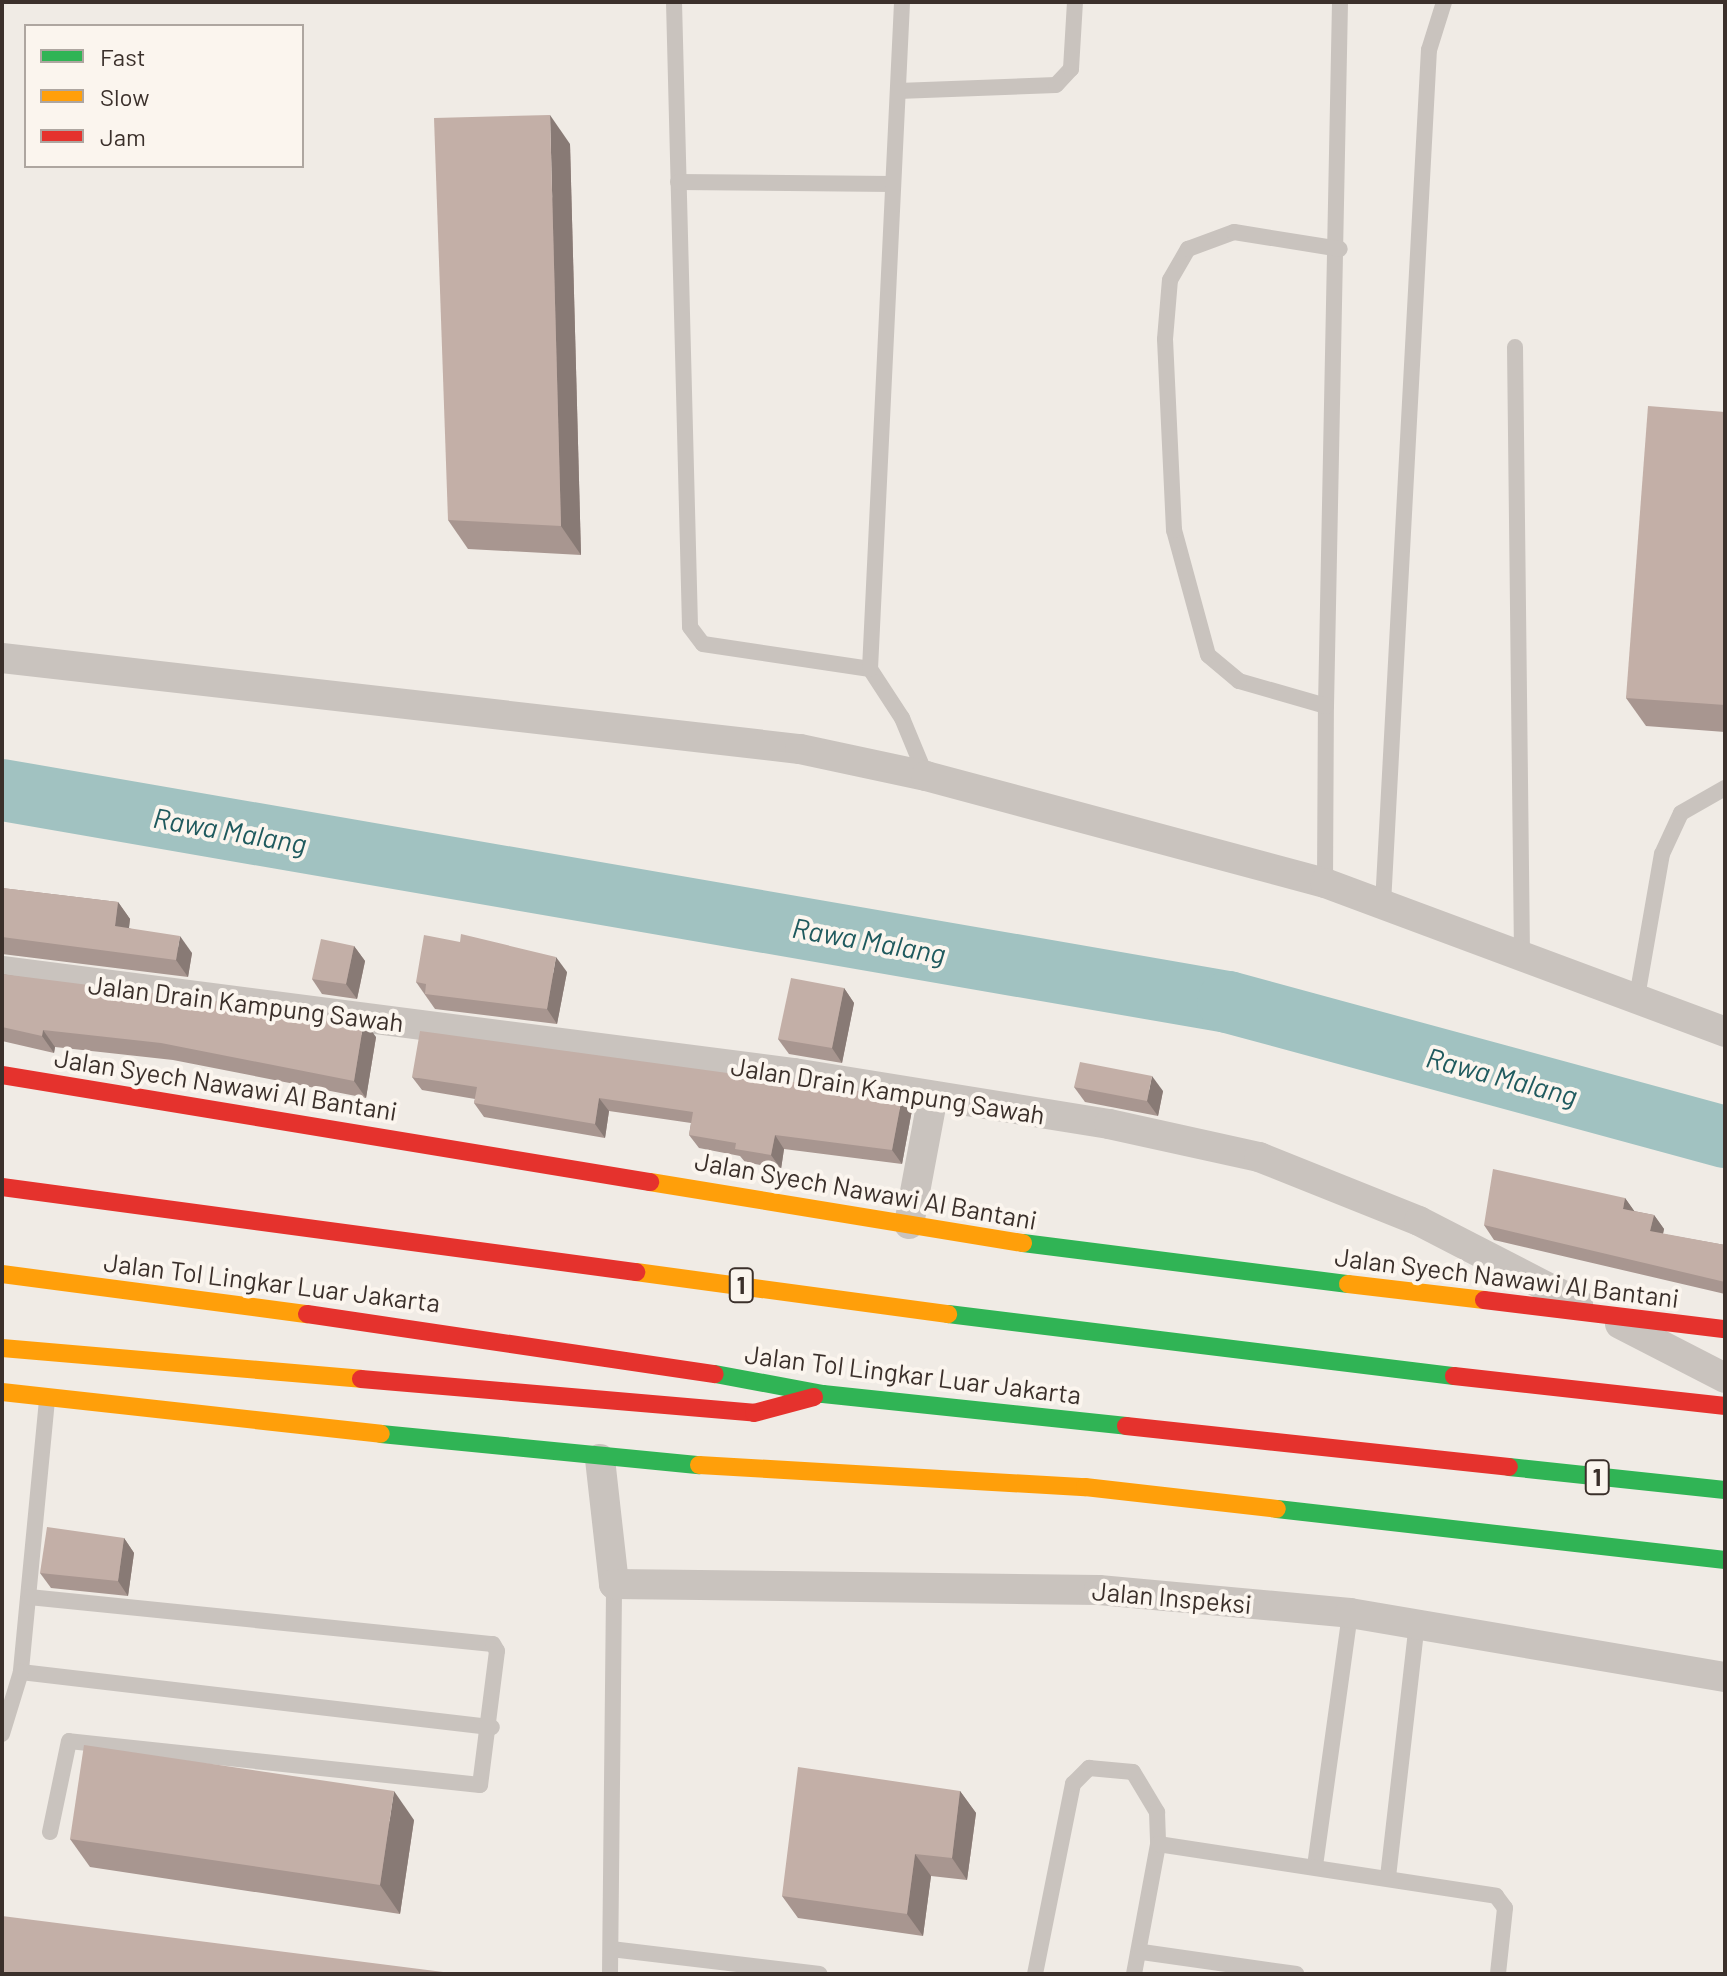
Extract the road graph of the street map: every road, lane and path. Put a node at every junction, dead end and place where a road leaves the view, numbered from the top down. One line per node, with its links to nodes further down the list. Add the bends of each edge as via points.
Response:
1 (674, 2): 7 (lane)
2 (902, 2): 6 (lane)
3 (1075, 2): 6 (lane, via 1071,69 1056,85)
4 (1340, 2): 9 (lane)
5 (1444, 2): 17 (lane, via 1429,50)
6 (898, 91): 8 (lane)
7 (678, 182): 8 (lane); 12 (lane, via 690,627 703,644)
8 (893, 184): 12 (lane)
9 (1340, 249): 13 (lane); 13 (lane, via 1234,232 1188,249 1170,280 1165,339 1174,530 1208,655 1239,681)
10 (1515, 347): 18 (lane)
11 (2, 658): 14 (street, via 800,749)
12 (870, 669): 14 (lane, via 902,718)
13 (1326, 706): 16 (lane)
14 (926, 776): 16 (street)
15 (1725, 788): 20 (lane, via 1681,813 1662,854)
16 (1325, 883): 17 (street)
17 (1383, 904): 18 (street)
18 (1522, 952): 20 (street)
19 (2, 971): 23 (street, Jalan Drain Kampung Sawah)
20 (1637, 997): 21 (street)
21 (1725, 1032)
22 (2, 1075): 27 (highway, Jalan Syech Nawawi Al Bantani)
23 (933, 1096): 27 (street); 31 (street, Jalan Drain Kampung Sawah, via 1259,1157 1419,1221)
24 (17, 1167): 26 (highway)
25 (2, 1187): 26 (highway, 1)
26 (152, 1205): 35 (highway, 1, via 1187,1346)
27 (909, 1224): 29 (highway, Jalan Syech Nawawi Al Bantani, bridge)
28 (2, 1274): 33 (highway, Jalan Tol Lingkar Luar Jakarta / 1, via 570,1348)
29 (1725, 1329)
30 (2, 1348): 33 (highway, via 754,1413)
31 (1725, 1378)
32 (2, 1392): 34 (highway)
33 (823, 1394): 37 (highway, Jalan Tol Lingkar Luar Jakarta / 1)
34 (47, 1400): 36 (highway); 40 (lane)
35 (1725, 1406)
36 (600, 1459): 38 (highway, via 1085,1487); 39 (street)
37 (1725, 1490)
38 (1725, 1560)
39 (614, 1584): 41 (street, Jalan Inspeksi, via 1099,1590); 51 (lane)
40 (29, 1597): 43 (lane); 45 (lane, via 493,1644)
41 (1350, 1613): 42 (street, Jalan Inspeksi); 49 (lane)
42 (1417, 1624): 44 (street, Jalan Inspeksi); 50 (lane)
43 (21, 1672): 45 (lane); 46 (lane)
44 (1725, 1677)
45 (492, 1727): 47 (lane, via 484,1779 473,1786 69,1741)
46 (2, 1734)
47 (50, 1832)
48 (1158, 1844): 49 (lane); 52 (lane); 55 (lane, via 1157,1812 1133,1772 1089,1768 1073,1784)
49 (1315, 1866): 50 (lane)
50 (1388, 1877): 58 (lane, via 1502,1902)
51 (611, 1949): 53 (lane); 54 (lane)
52 (1142, 1952): 56 (lane); 57 (lane)
53 (610, 1974)
54 (820, 1974)
55 (1035, 1974)
56 (1134, 1974)
57 (1296, 1974)
58 (1498, 1974)

